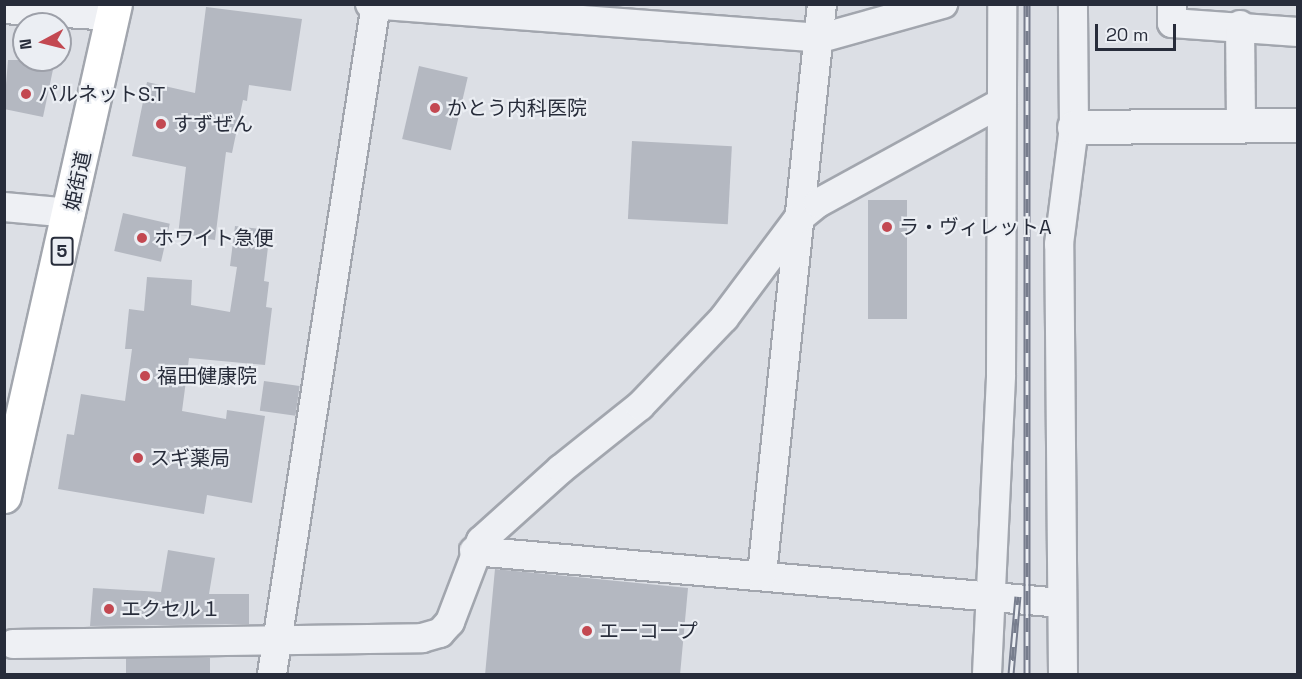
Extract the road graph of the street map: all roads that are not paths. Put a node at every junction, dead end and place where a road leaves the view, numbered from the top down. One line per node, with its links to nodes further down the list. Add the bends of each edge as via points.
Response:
1 (370, 4): 7 (street)
2 (822, 4): 14 (street)
3 (943, 4): 14 (street)
4 (1002, 4): 15 (street)
5 (1073, 4): 18 (street)
6 (1172, 4): 12 (street, via 1172,23)
7 (376, 5): 9 (street); 27 (street)
8 (4, 9): 10 (street)
9 (497, 9): 11 (street)
10 (114, 10): 20 (main road, 姫街道 / 5)
11 (629, 14): 14 (street)
12 (1240, 25): 13 (street); 16 (street)
13 (1298, 32)
14 (821, 38): 21 (street)
15 (1000, 103): 21 (street, via 818,203); 25 (street, via 1001,375)
16 (1241, 126): 17 (street); 18 (street)
17 (1298, 126)
18 (1074, 127): 26 (street, via 1059,244)
19 (4, 207): 20 (street)
20 (71, 213): 22 (main road, 姫街道 / 5)
21 (798, 219): 23 (street, via 724,318 640,406 561,468); 24 (street)
22 (4, 496)
23 (474, 551): 24 (street); 27 (street, via 450,622 440,633 422,638)
24 (762, 574): 25 (street)
25 (994, 598): 26 (street); 30 (street)
26 (1061, 603): 31 (street)
27 (279, 639): 28 (street); 29 (street)
28 (14, 644)
29 (272, 675)
30 (987, 675)
31 (1063, 675)

